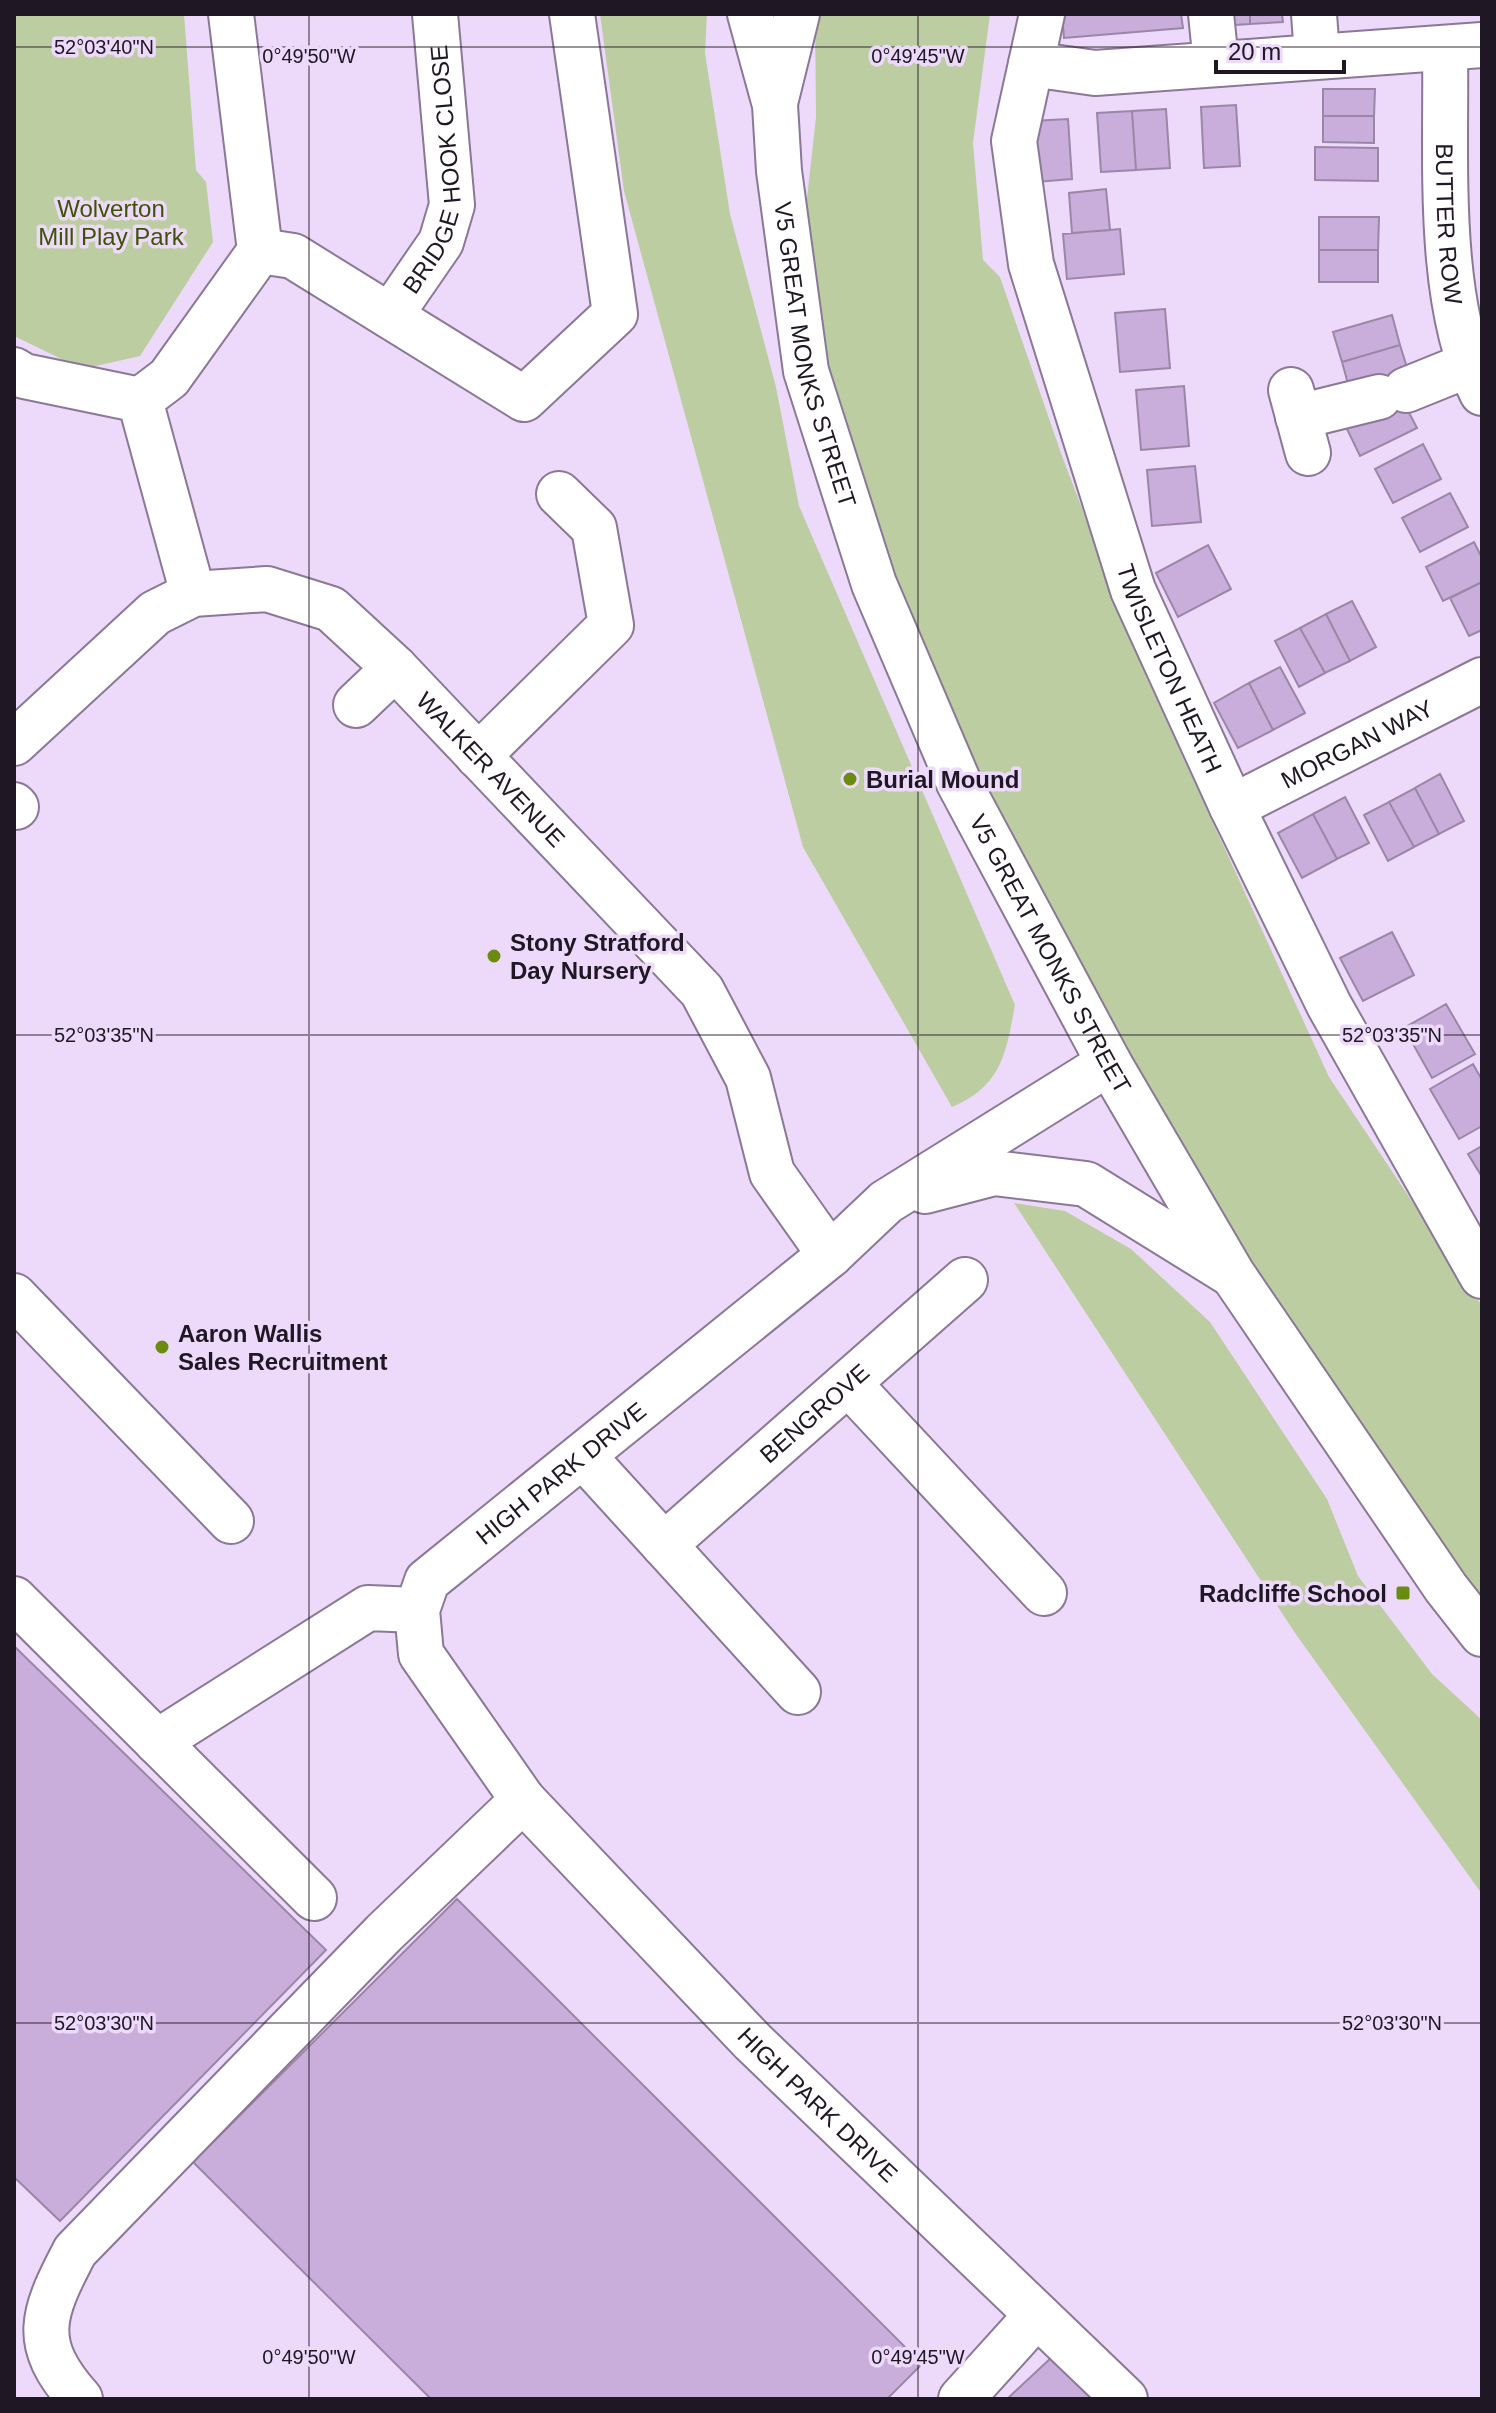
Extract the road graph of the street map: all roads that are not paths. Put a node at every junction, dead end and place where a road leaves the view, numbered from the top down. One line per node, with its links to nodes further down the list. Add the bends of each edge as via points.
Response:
1 (231, 14): 13 (street)
2 (435, 14): 14 (street, BRIDGE HOOK CLOSE, via 452,205 441,242)
3 (572, 14): 14 (street, BRIDGE HOOK CLOSE, via 615,314 524,399)
4 (750, 14): 12 (street, V5 GREAT MONKS STREET)
5 (797, 14): 12 (street, V5 GREAT MONKS STREET)
6 (1042, 14): 11 (street, TWISLETON HEATH)
7 (1211, 14): 10 (street)
8 (1315, 34): 9 (street); 10 (street)
9 (1463, 46): 16 (street, BUTTER ROW, via 1451,291)
10 (1216, 63): 11 (street, via 1095,73)
11 (1031, 64): 26 (street, TWISLETON HEATH, via 1014,141 1031,264 1133,590)
12 (775, 105): 27 (street, V5 GREAT MONKS STREET, via 806,371 874,584 959,783)
13 (260, 251): 14 (street, BRIDGE HOOK CLOSE, via 293,256); 17 (street, via 169,378)
14 (390, 316)
15 (14, 370): 17 (street)
16 (1475, 379): 18 (street, via 1392,394)
17 (140, 400): 20 (street)
18 (1299, 420)
19 (559, 494): 25 (street, via 594,528 611,625)
20 (193, 594): 21 (street, WALKER AVENUE, via 267,589 331,609); 24 (street, WALKER AVENUE, via 155,613)
21 (395, 668): 23 (street); 25 (street, WALKER AVENUE)
22 (1482, 680): 26 (street, MORGAN WAY)
23 (356, 705)
24 (14, 743)
25 (478, 756): 29 (street, WALKER AVENUE, via 702,991 748,1078 772,1173)
26 (1232, 807): 31 (street, TWISLETON HEATH, via 1329,1005)
27 (1109, 1063): 28 (street, HIGH PARK DRIVE); 30 (street, V5 GREAT MONKS STREET)
28 (886, 1202): 29 (street, HIGH PARK DRIVE); 30 (street, HIGH PARK DRIVE, via 994,1173 1086,1184)
29 (830, 1255): 35 (street, HIGH PARK DRIVE)
30 (1233, 1275): 41 (street, V5 GREAT MONKS STREET)
31 (1482, 1276)
32 (965, 1280): 34 (street, BENGROVE)
33 (14, 1296): 36 (street)
34 (849, 1384): 37 (street, BENGROVE); 38 (street)
35 (584, 1457): 37 (street); 40 (street, HIGH PARK DRIVE, via 427,1581)
36 (231, 1521)
37 (664, 1545): 42 (street)
38 (1044, 1593)
39 (14, 1599): 43 (street)
40 (417, 1610): 43 (street, via 368,1608); 44 (street, HIGH PARK DRIVE, via 421,1654)
41 (1482, 1634)
42 (798, 1692)
43 (157, 1742): 45 (street)
44 (523, 1800): 46 (street, HIGH PARK DRIVE, via 753,2042); 47 (street, via 384,1933 75,2251 57,2285 47,2321 47,2354)
45 (314, 1898)
46 (1037, 2315): 48 (street); 49 (street, HIGH PARK DRIVE)
47 (80, 2399)
48 (961, 2399)
49 (1125, 2399)

